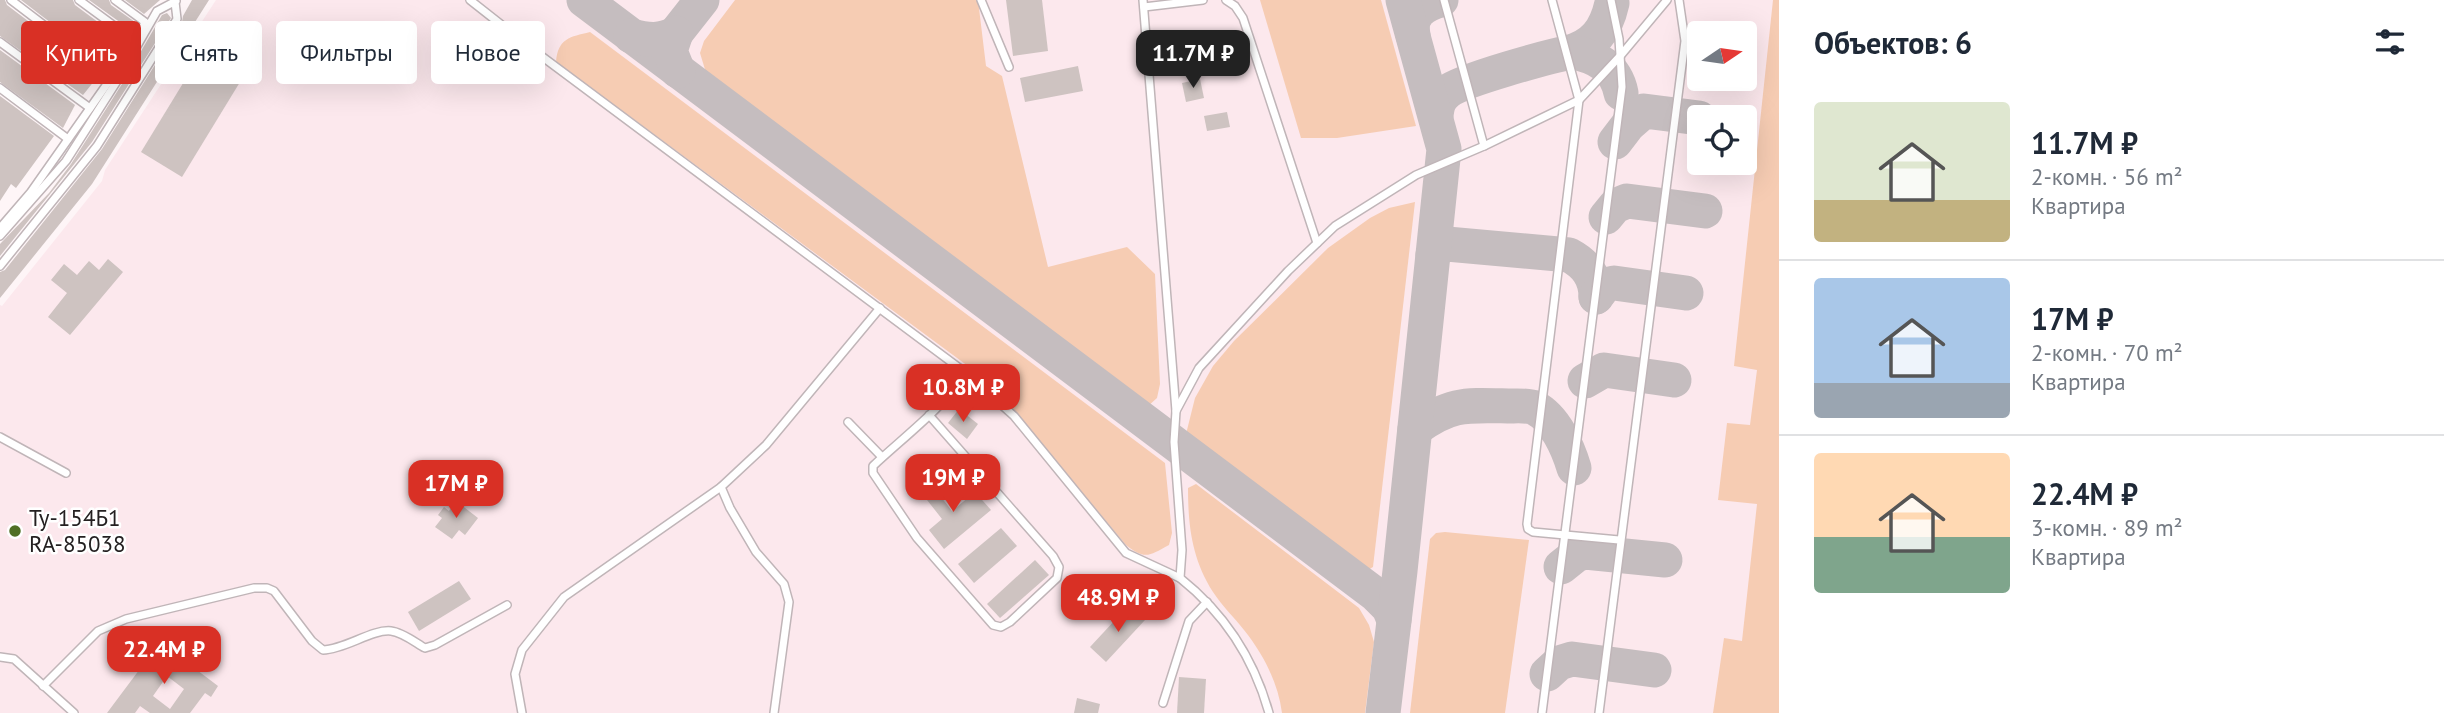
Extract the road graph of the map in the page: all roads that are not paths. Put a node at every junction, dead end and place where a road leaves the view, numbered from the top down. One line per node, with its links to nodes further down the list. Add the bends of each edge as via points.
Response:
1 (11, 0): 15 (lane)
2 (79, 0): 16 (lane)
3 (115, 0): 17 (lane, via 145,22)
4 (470, 0): 31 (lane)
5 (981, 0): 20 (lane)
6 (1203, 0): 14 (lane)
7 (1226, 0): 29 (lane, via 1243,18)
8 (1444, 0): 26 (lane)
9 (1552, 0): 23 (lane)
10 (1611, 0): 19 (lane)
11 (1667, 0): 19 (lane)
12 (1679, 0): 41 (lane, via 1685,41)
13 (176, 1): 28 (lane, via 157,11 66,161); 30 (lane, via 177,19 97,146)
14 (1144, 4): 33 (lane)
15 (38, 21)
16 (107, 21)
17 (141, 30)
18 (0, 42): 24 (lane)
19 (1621, 55): 23 (lane); 40 (lane, via 1622,87)
20 (1009, 67)
21 (106, 84): 24 (lane)
22 (0, 88): 25 (lane)
23 (1579, 100): 26 (lane); 40 (lane, via 1527,524 1533,532)
24 (90, 108): 25 (lane)
25 (68, 139): 27 (lane)
26 (1484, 146): 29 (lane, via 1416,175 1335,226)
27 (0, 228)
28 (0, 236)
29 (1317, 243): 33 (lane, via 1199,368)
30 (0, 266)
31 (880, 308): 32 (lane); 39 (lane, via 766,444)
32 (967, 373): 34 (lane); 42 (lane, via 1014,416 1126,553)
33 (1177, 411): 42 (lane, via 1174,442)
34 (929, 415): 37 (lane); 37 (lane, via 1059,567 1057,578 1010,622 992,625 917,538 873,473)
35 (848, 422): 37 (lane)
36 (0, 437): 38 (lane)
37 (882, 457)
38 (66, 473)
39 (721, 486): 49 (lane, via 564,597 522,650 515,674); 50 (lane, via 756,551 784,584 789,603)
40 (1565, 535): 41 (lane); 52 (lane)
41 (1619, 540): 53 (lane)
42 (1180, 578): 43 (lane)
43 (1207, 602): 47 (lane, via 1189,621); 51 (lane, via 1247,655)
44 (507, 605): 46 (lane, via 425,648 393,631 337,650 323,650 274,591 254,587 127,619 98,631)
45 (0, 657): 46 (lane, via 14,659)
46 (43, 685): 48 (lane)
47 (1163, 703)
48 (74, 713)
49 (522, 713)
50 (774, 713)
51 (1269, 713)
52 (1542, 713)
53 (1599, 713)

